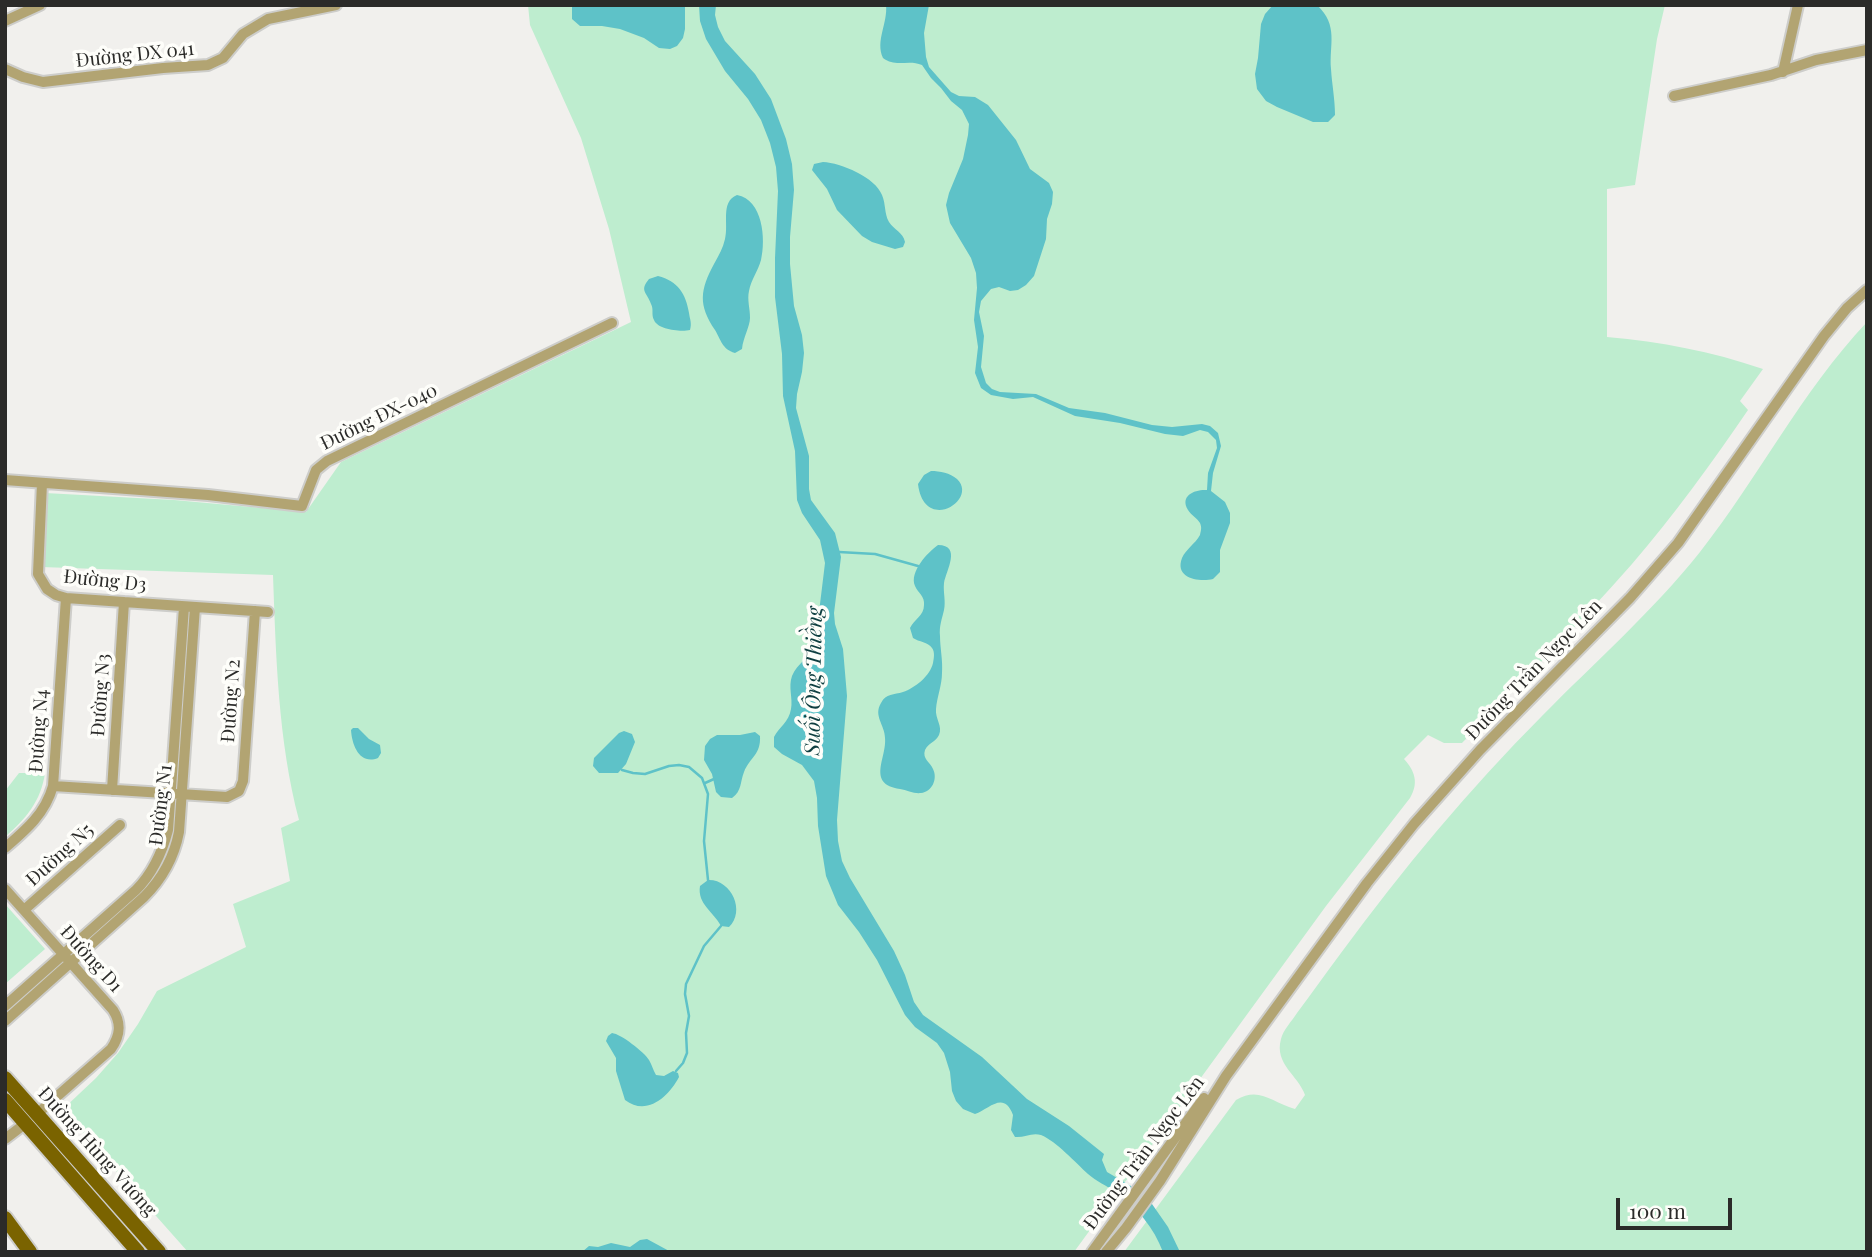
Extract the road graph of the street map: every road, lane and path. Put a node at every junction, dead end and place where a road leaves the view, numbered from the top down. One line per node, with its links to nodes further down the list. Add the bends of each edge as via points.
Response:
1 (40, 5): 4 (street)
2 (336, 5): 6 (street, Đường DX 041, via 268,19 243,34 223,58 208,65 43,82)
3 (1798, 5): 7 (street)
4 (5, 21)
5 (1867, 50): 7 (street)
6 (5, 69)
7 (1783, 72): 8 (street)
8 (1674, 96)
9 (1867, 289): 28 (street, Đường Trần Ngọc Lên, via 1824,336 1678,543 1423,815 1345,912)
10 (612, 323): 12 (street, Đường ĐX-040, via 327,461 316,470 302,506)
11 (5, 480): 12 (street, Đường ĐX-040)
12 (42, 483): 13 (street, Đường D3, via 38,574 51,593)
13 (66, 598): 14 (street, Đường D3); 18 (street, Đường N4)
14 (124, 603): 15 (street, Đường D3); 19 (street, Đường N3)
15 (190, 607): 16 (street, Đường D3); 20 (street, Đường N1)
16 (255, 611): 17 (street, Đường D3); 20 (street, Đường N2, via 239,791 227,797)
17 (268, 612)
18 (53, 786): 19 (street); 22 (street, Đường N4, via 36,820)
19 (112, 790): 20 (street)
20 (176, 793): 25 (street, Đường N1, via 163,850 154,868)
21 (120, 825): 24 (street, Đường N5)
22 (5, 848)
23 (5, 889): 24 (street, Đường D1)
24 (24, 910): 25 (street, Đường D1)
25 (67, 958): 26 (street, Đường N1); 27 (street, Đường N1); 31 (street, Đường D1, via 116,1014 119,1035 111,1049)
26 (5, 1006)
27 (5, 1021)
28 (1226, 1076): 39 (street, Đường Trần Ngọc Lên, via 1206,1095); 40 (street, Đường Trần Ngọc Lên, via 1150,1196)
29 (5, 1079): 31 (main road, Đường Hùng Vương)
30 (5, 1100): 31 (main road, Đường Hùng Vương)
31 (31, 1119): 32 (street); 37 (main road, Đường Hùng Vương); 38 (main road, Đường Hùng Vương)
32 (5, 1139)
33 (5, 1218): 36 (main road)
34 (5, 1233): 35 (main road)
35 (20, 1252)
36 (30, 1252)
37 (138, 1252)
38 (159, 1252)
39 (1091, 1252)
40 (1106, 1252)

